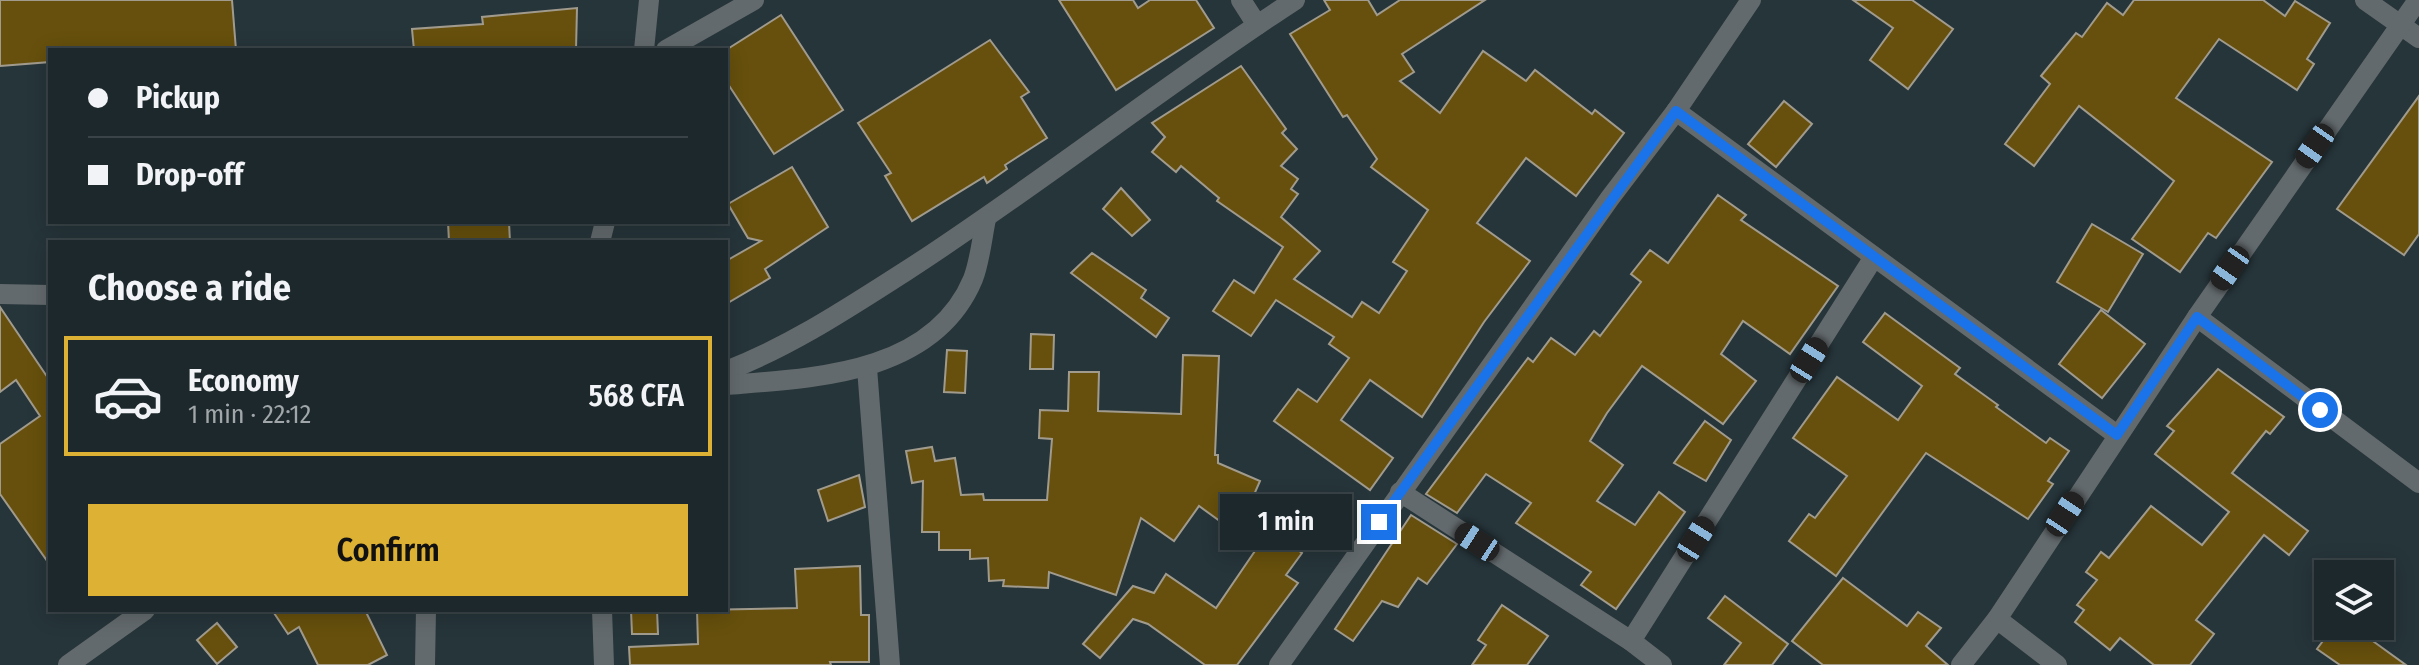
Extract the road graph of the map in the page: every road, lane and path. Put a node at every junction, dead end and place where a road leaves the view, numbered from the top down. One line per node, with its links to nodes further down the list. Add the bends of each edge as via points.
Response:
1 (649, 0): 11 (street)
2 (754, 0): 12 (street)
3 (1241, 0): 9 (street)
4 (1295, 0): 9 (street)
5 (1751, 0): 13 (street)
6 (2365, 0): 8 (street)
7 (2418, 0): 8 (street)
8 (2399, 24): 10 (street); 18 (street)
9 (1257, 25): 14 (street)
10 (2419, 38)
11 (644, 48)
12 (670, 48)
13 (1676, 111): 15 (street); 24 (street)
14 (986, 219): 19 (street, via 973,279 949,318 927,337); 20 (street, via 836,315 765,356)
15 (1874, 257): 22 (street); 29 (street)
16 (0, 294): 17 (street)
17 (48, 295)
18 (2197, 317): 22 (street); 23 (street)
19 (867, 368): 21 (street); 33 (street)
20 (728, 370)
21 (728, 385)
22 (2117, 435): 28 (street)
23 (2419, 483)
24 (1400, 492): 29 (street); 34 (street)
25 (142, 612): 30 (street)
26 (426, 612): 31 (street)
27 (602, 612): 32 (street)
28 (1997, 619): 36 (street); 37 (street)
29 (1631, 641): 35 (street)
30 (68, 665)
31 (425, 665)
32 (604, 665)
33 (890, 665)
34 (1279, 665)
35 (1662, 665)
36 (1961, 665)
37 (2057, 665)

